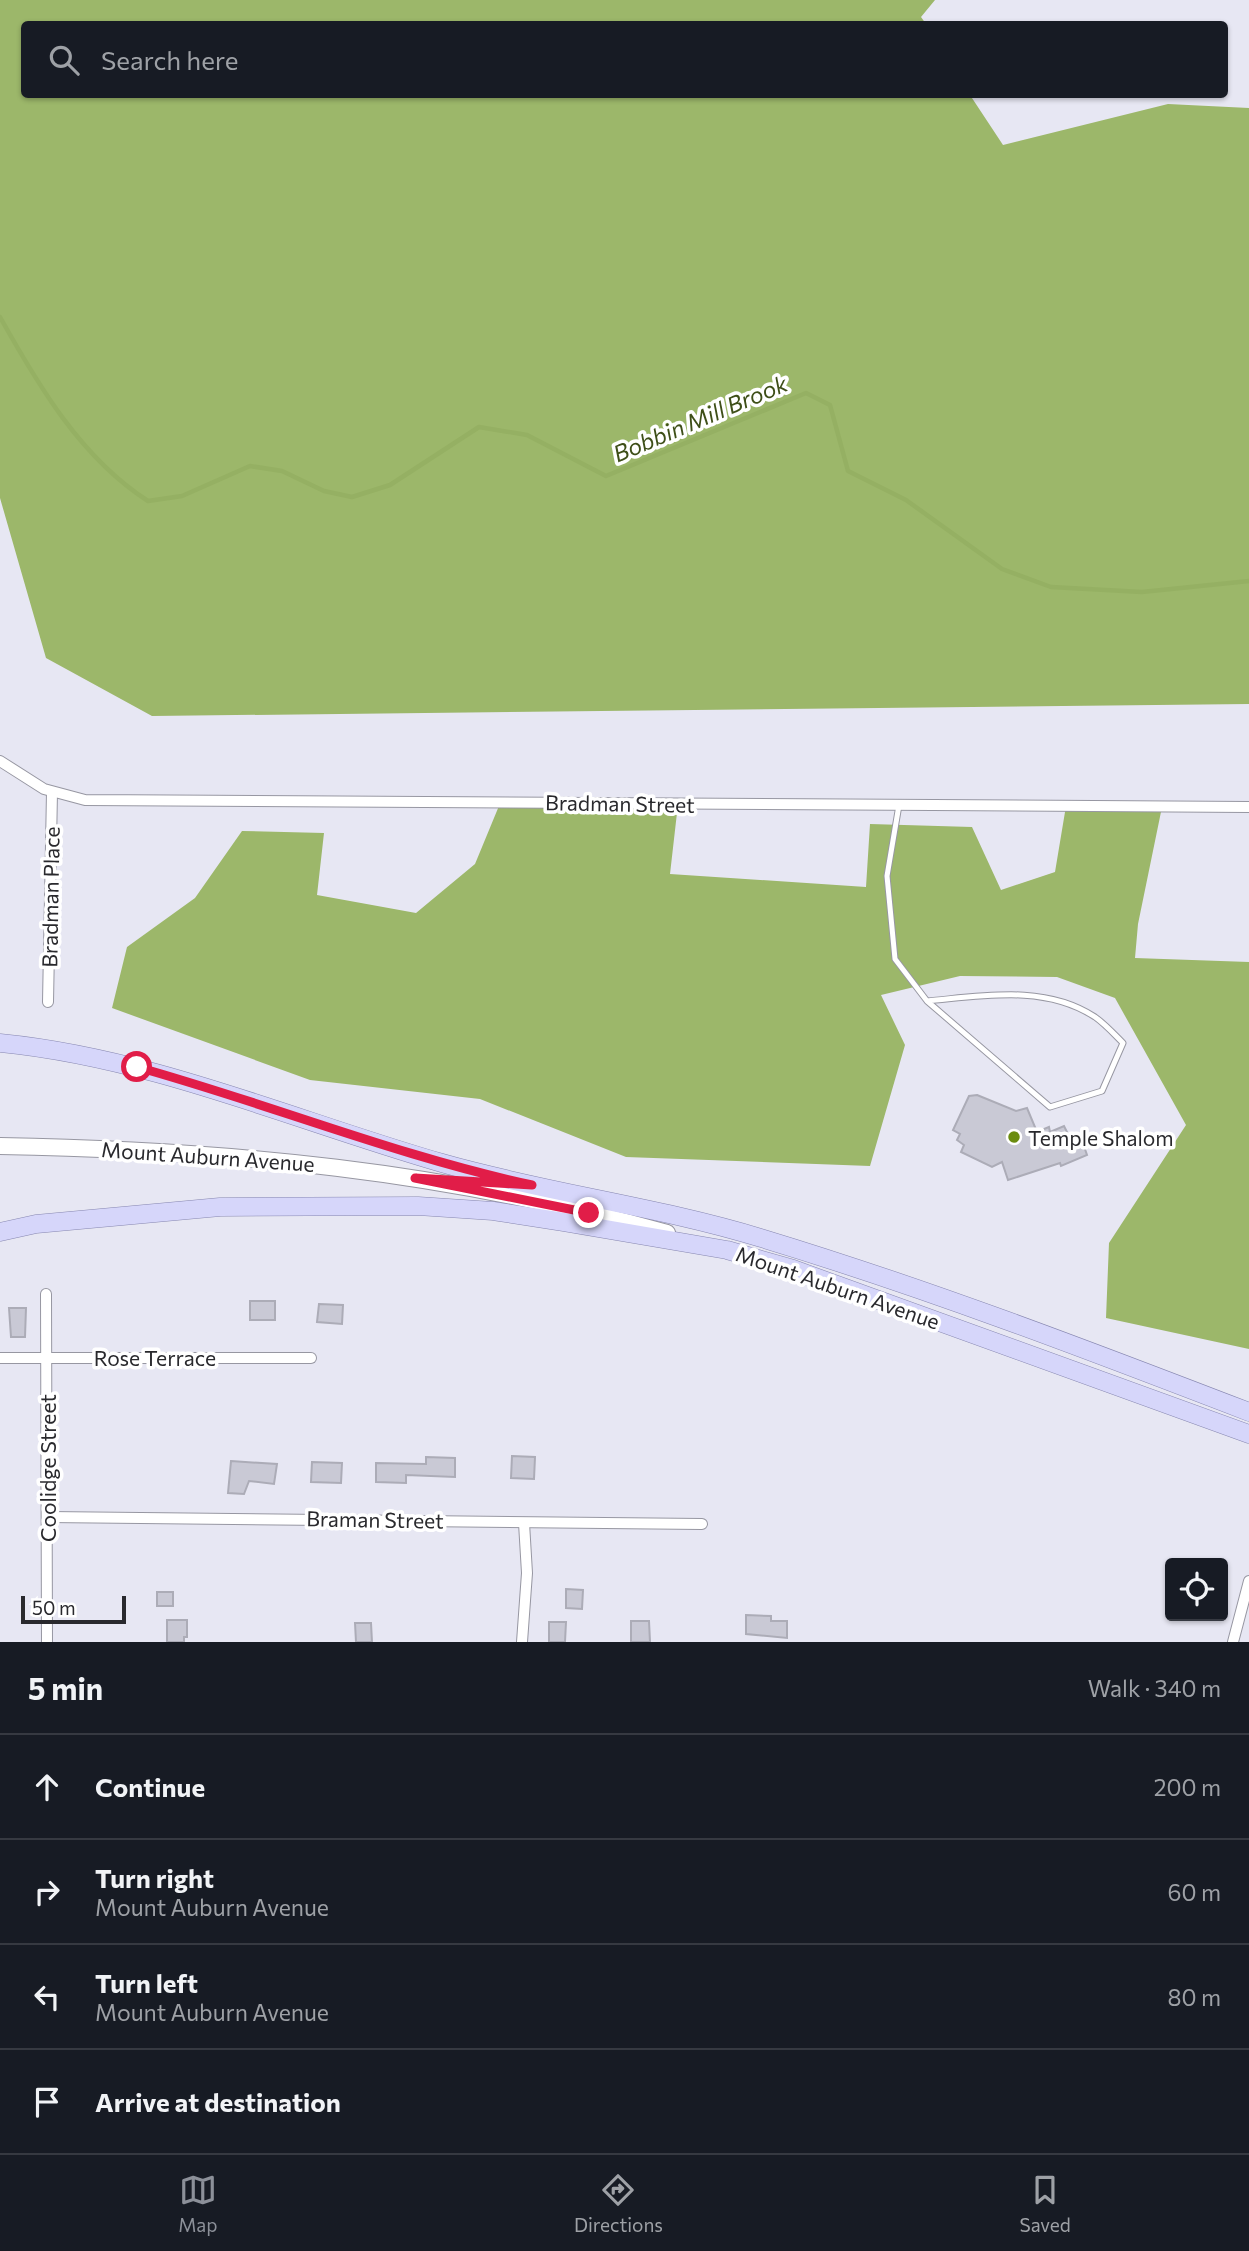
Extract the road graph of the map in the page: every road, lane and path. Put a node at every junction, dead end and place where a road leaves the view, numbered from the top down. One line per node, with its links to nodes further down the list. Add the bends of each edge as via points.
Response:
1 (0, 761): 2 (street, Bradman Street)
2 (52, 792): 3 (street, Bradman Street, via 85,800); 6 (street, Bradman Place)
3 (899, 805): 4 (street, Bradman Street); 5 (lane, via 887,876 895,959)
4 (1249, 807)
5 (927, 1001): 5 (lane, via 1042,995 1094,1017 1123,1043 1102,1091 1050,1107)
6 (48, 1002)
7 (0, 1042): 10 (main road, via 137,1067 345,1135)
8 (0, 1146): 9 (main road, Mount Auburn Avenue, via 276,1159)
9 (415, 1178): 10 (main road, Mount Auburn Avenue); 12 (main road, Mount Auburn Avenue, via 589,1213)
10 (532, 1185): 17 (main road, Mount Auburn Avenue, via 760,1237)
11 (0, 1232): 12 (main road, via 167,1210 391,1206 493,1212)
12 (727, 1250): 18 (main road, Mount Auburn Avenue, via 874,1297)
13 (46, 1294): 14 (street, Coolidge Street)
14 (46, 1357): 15 (street, Rose Terrace); 16 (street, Rose Terrace); 19 (street, Coolidge Street)
15 (311, 1358)
16 (0, 1359)
17 (1244, 1410)
18 (1249, 1434)
19 (47, 1517): 20 (street, Braman Street); 23 (street, Coolidge Street)
20 (524, 1523): 21 (street, Braman Street); 24 (street, via 527,1573)
21 (702, 1524)
22 (1249, 1581): 25 (street)
23 (47, 1642)
24 (522, 1642)
25 (1233, 1642)

